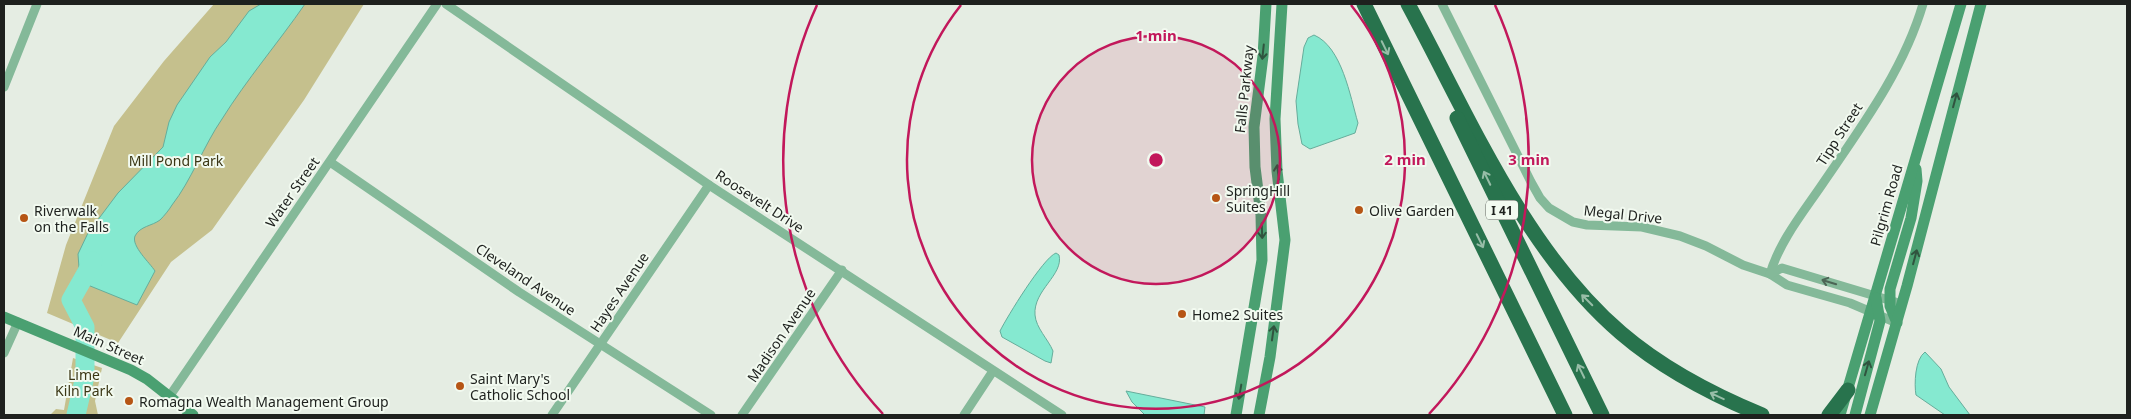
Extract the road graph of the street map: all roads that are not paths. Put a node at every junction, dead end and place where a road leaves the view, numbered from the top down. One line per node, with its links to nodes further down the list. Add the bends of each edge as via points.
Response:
1 (38, 4): 13 (street)
2 (437, 4): 15 (street, Water Street)
3 (446, 4): 16 (street, Roosevelt Drive)
4 (1266, 4): 38 (street, Falls Parkway, one-way to 38, via 1254,127 1262,260)
5 (1282, 4): 39 (street, one-way to 5, via 1285,240 1275,119)
6 (1364, 4): 28 (highway, I 41, one-way to 28)
7 (1402, 4): 42 (highway, I 41, one-way to 7)
8 (1408, 4): 43 (highway, one-way to 8, via 1708,391 1658,361 1622,334 1576,289 1512,200)
9 (1442, 4): 18 (street, Megal Drive, via 1530,182 1549,208 1580,224 1638,227 1680,236)
10 (1923, 4): 18 (street, Tipp Street, via 1899,66 1782,244)
11 (1961, 4): 14 (street, Pilgrim Road)
12 (1981, 4): 21 (street, one-way to 12)
13 (4, 87)
14 (1916, 159): 19 (street, Pilgrim Road); 20 (street, via 1917,181 1912,209)
15 (330, 162): 26 (street, Cleveland Avenue); 31 (street, Water Street)
16 (709, 184): 17 (street, Roosevelt Drive); 26 (street, Hayes Avenue)
17 (842, 270): 29 (street, Roosevelt Drive); 35 (street, Madison Avenue)
18 (1770, 274): 19 (street, Megal Drive, one-way to 18, via 1782,268); 22 (street, Megal Drive, via 1787,285)
19 (1875, 296): 20 (street, Megal Drive); 22 (street)
20 (1889, 301): 21 (street, Megal Drive); 25 (street)
21 (1902, 304): 25 (street)
22 (1875, 314): 25 (street, Megal Drive); 30 (street); 46 (street, one-way to 22, via 1876,339)
23 (4, 317): 24 (street, Main Street)
24 (18, 322): 27 (street); 31 (street, Main Street, via 104,357 143,377)
25 (1897, 322): 47 (street)
26 (600, 345): 33 (street, Hayes Avenue); 34 (street, Cleveland Avenue)
27 (4, 353)
28 (1534, 353): 40 (highway); 41 (highway, I 41)
29 (993, 371): 36 (street); 37 (street, Roosevelt Drive)
30 (1848, 390): 44 (highway); 45 (street)
31 (169, 397): 32 (street, Main Street)
32 (193, 415)
33 (552, 415)
34 (710, 415)
35 (742, 415)
36 (964, 415)
37 (1062, 415)
38 (1236, 415)
39 (1259, 415)
40 (1559, 415)
41 (1565, 415)
42 (1602, 415)
43 (1762, 415)
44 (1829, 415)
45 (1840, 415)
46 (1855, 415)
47 (1870, 415)

